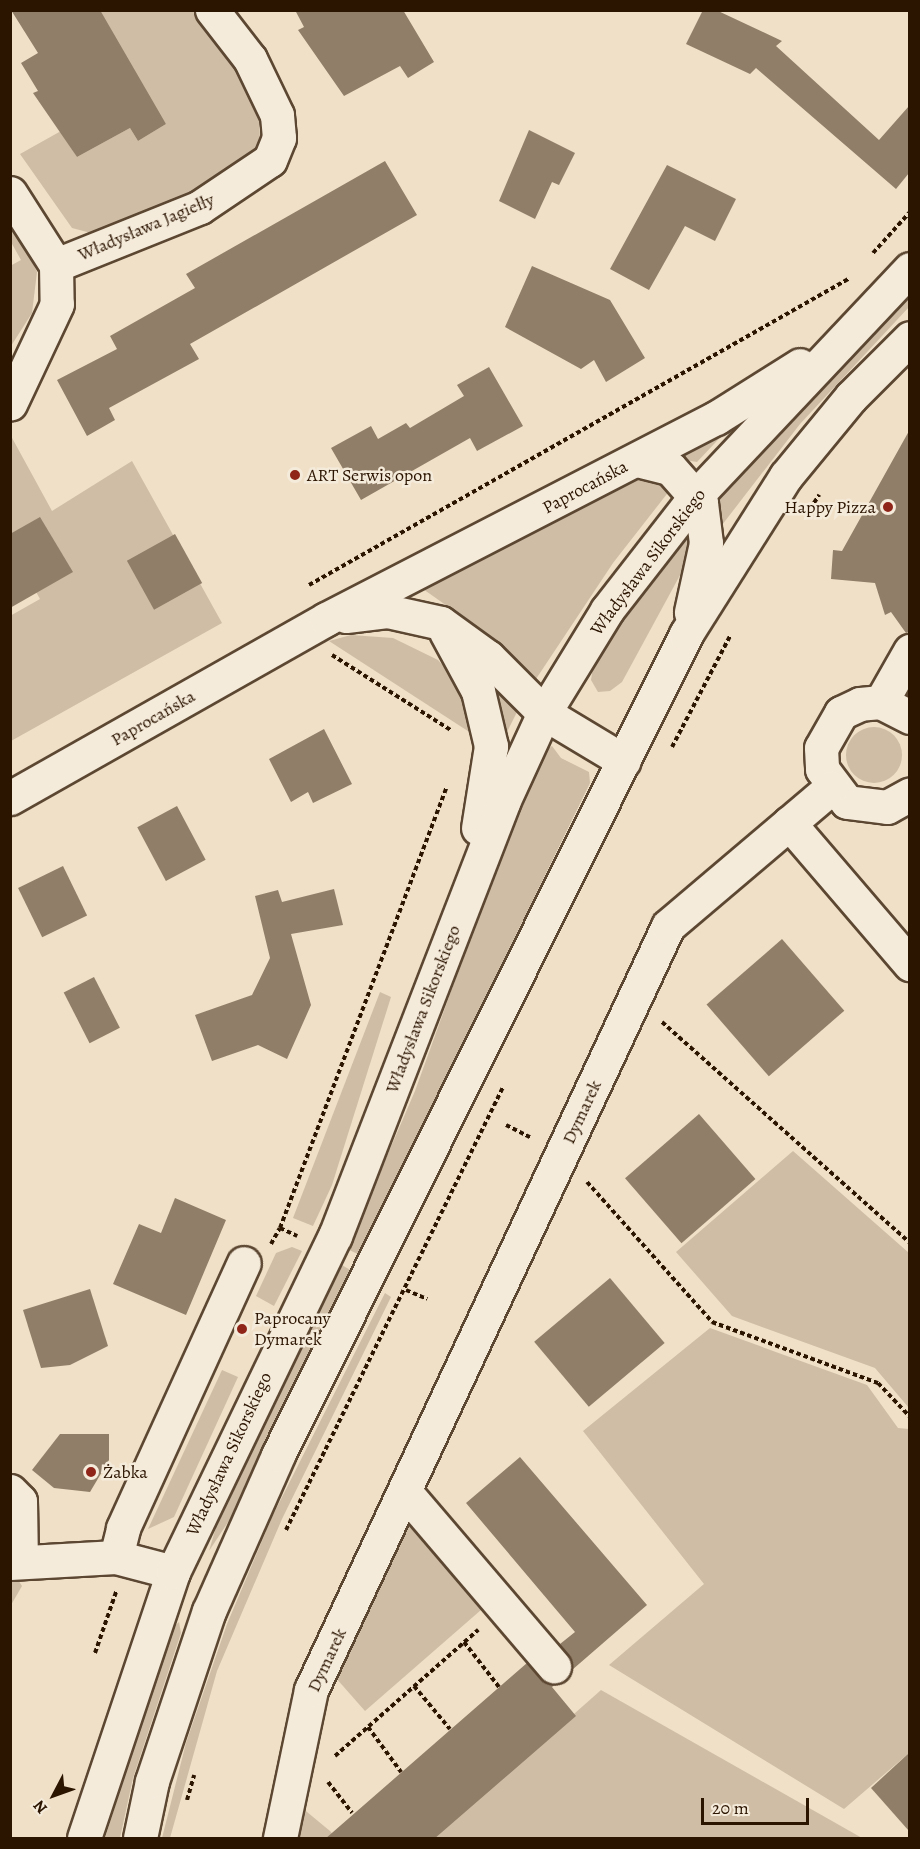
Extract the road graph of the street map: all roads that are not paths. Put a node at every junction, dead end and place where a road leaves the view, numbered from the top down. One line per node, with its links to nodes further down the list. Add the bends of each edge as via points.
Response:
1 (212, 10): 3 (street, Władysława Jagiełły, via 254,65 277,115 279,138 270,160 200,207)
2 (10, 193): 3 (street, Władysława Jagiełły)
3 (56, 265): 7 (street, Władysława Jagiełły, via 57,304)
4 (909, 268): 6 (street, Władysława Sikorskiego)
5 (909, 338): 13 (street, via 851,397 786,476)
6 (837, 341): 9 (street, Paprocańska, via 716,418); 10 (street, Władysława Sikorskiego)
7 (18, 376): 8 (street, Władysława Jagiełły)
8 (10, 404)
9 (637, 460): 10 (street, via 670,468); 11 (street, Paprocańska)
10 (695, 497): 13 (street, via 701,503 706,543); 16 (street, Władysława Sikorskiego, via 607,610)
11 (326, 619): 12 (street, Paprocańska, via 387,611); 21 (street, Paprocańska)
12 (441, 623): 16 (street, Paprocańska, via 488,657); 23 (street, via 478,691 491,746)
13 (686, 634): 18 (street)
14 (909, 651): 15 (street)
15 (881, 702): 17 (street); 19 (street, via 842,713 828,729 822,769)
16 (544, 713): 18 (street, Paprocańska); 23 (street, Władysława Sikorskiego)
17 (909, 717)
18 (624, 761): 33 (street, via 278,1455 208,1611 152,1781)
19 (831, 788): 20 (street, via 847,802 867,808 887,807); 22 (street, Dymarek)
20 (909, 794)
21 (10, 798)
22 (789, 823): 24 (street); 27 (street, Dymarek, via 668,926)
23 (466, 894): 30 (street, Władysława Sikorskiego, via 335,1236)
24 (909, 964)
25 (244, 1263): 28 (street, via 123,1528)
26 (10, 1491): 29 (street, via 20,1501)
27 (406, 1493): 31 (street); 34 (street, Dymarek, via 311,1690)
28 (121, 1559): 29 (street); 30 (street)
29 (16, 1562)
30 (173, 1572): 32 (street, Władysława Sikorskiego)
31 (554, 1666)
32 (84, 1839)
33 (140, 1839)
34 (280, 1839)

